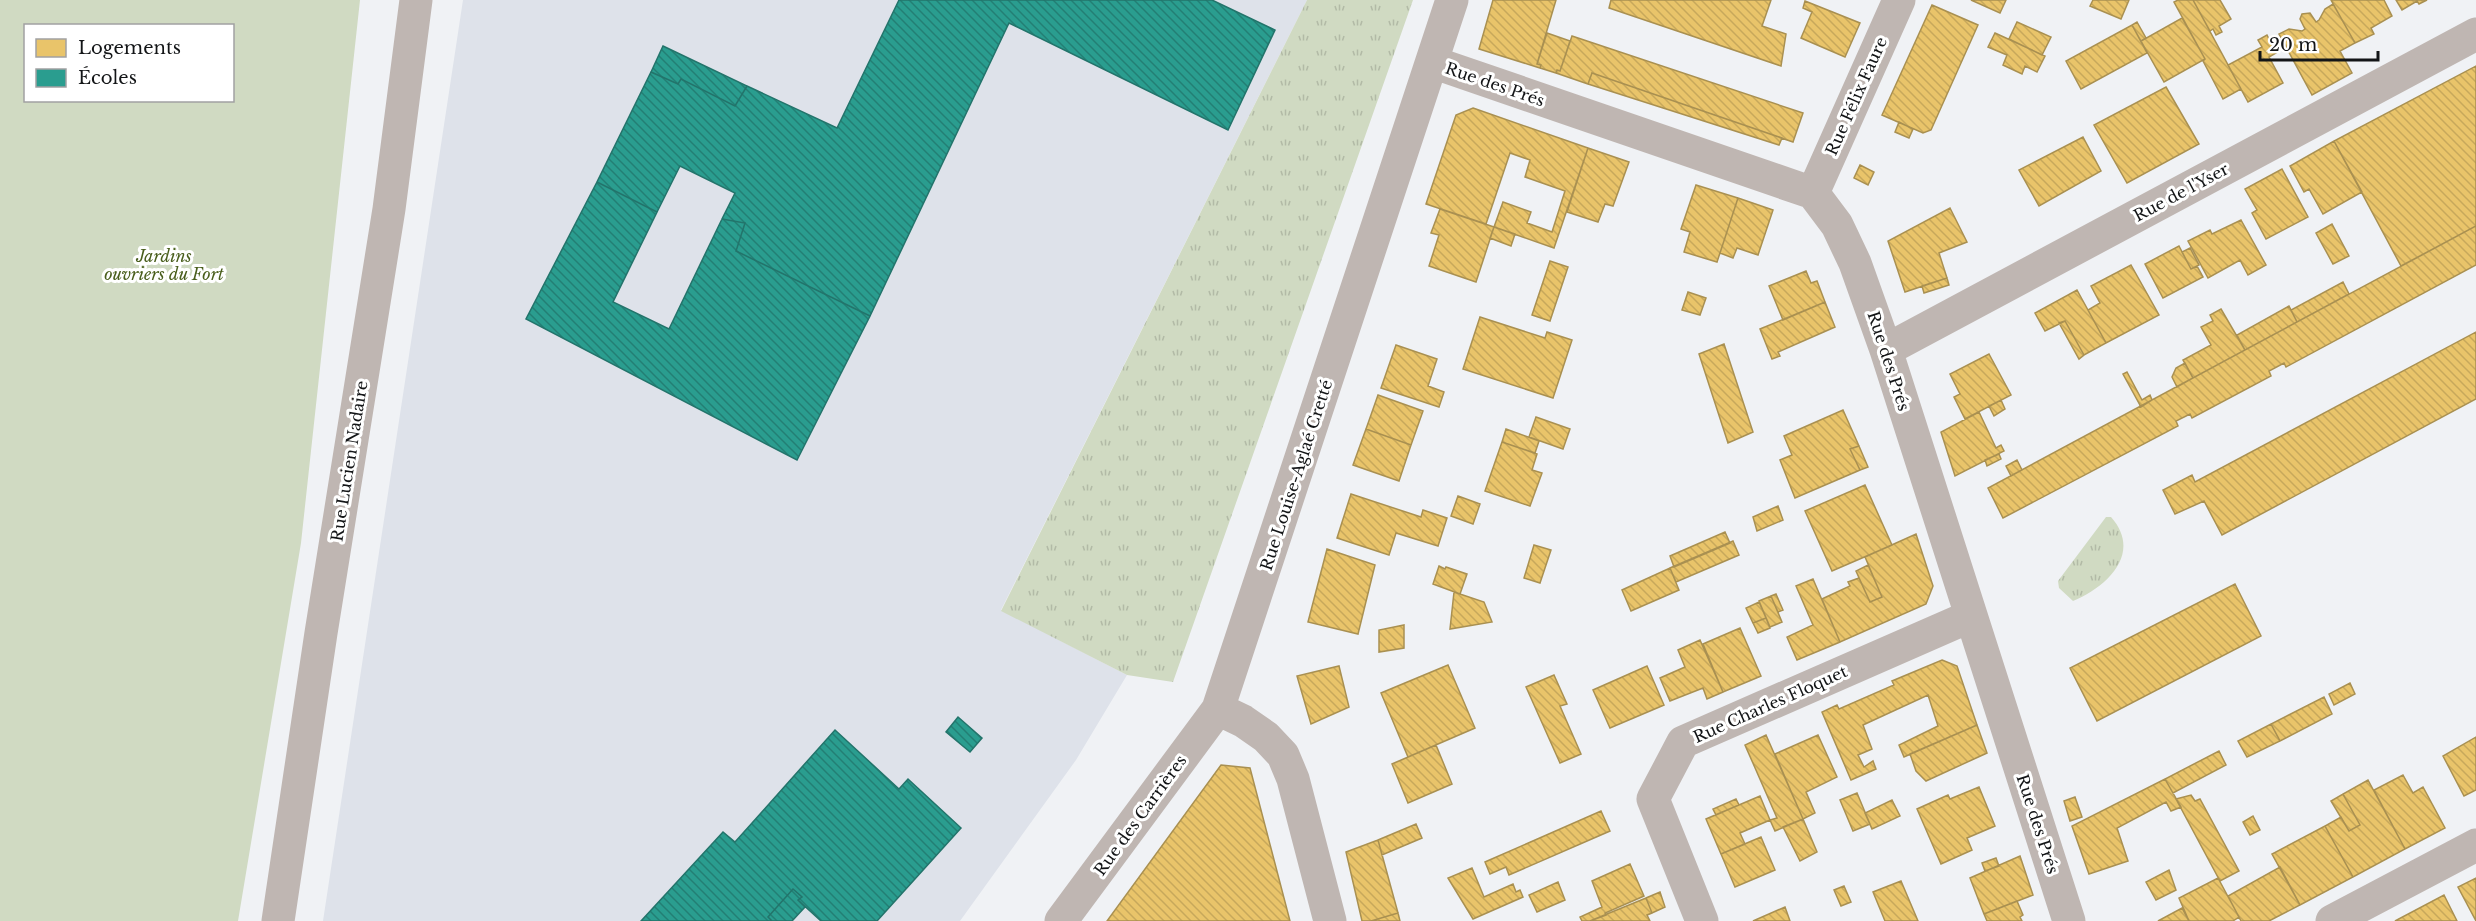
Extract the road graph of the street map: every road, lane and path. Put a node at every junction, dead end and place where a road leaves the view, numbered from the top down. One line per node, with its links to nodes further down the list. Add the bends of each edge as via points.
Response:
1 (416, 0): 11 (street, Rue Lucien Nadaire, via 389,209)
2 (1452, 0): 5 (street, Rue Louise-Aglaé Cretté)
3 (1899, 0): 6 (street, Rue Félix Faure)
4 (2476, 34): 7 (street, Rue de l'Yser)
5 (1432, 62): 6 (street, Rue des Prés); 9 (street, Rue Louise-Aglaé Cretté)
6 (1813, 193): 7 (street, Rue des Prés, via 1837,225 1855,262)
7 (1886, 350): 8 (street, Rue des Prés)
8 (1971, 616): 14 (street, Rue Charles Floquet, via 1683,742 1653,799); 15 (street, Rue des Prés)
9 (1218, 709): 12 (street, Rue des Carrières); 13 (street, via 1266,737 1282,755 1293,779)
10 (2476, 845): 16 (street)
11 (278, 921)
12 (1062, 921)
13 (1330, 921)
14 (1702, 921)
15 (2069, 921)
16 (2332, 921)

